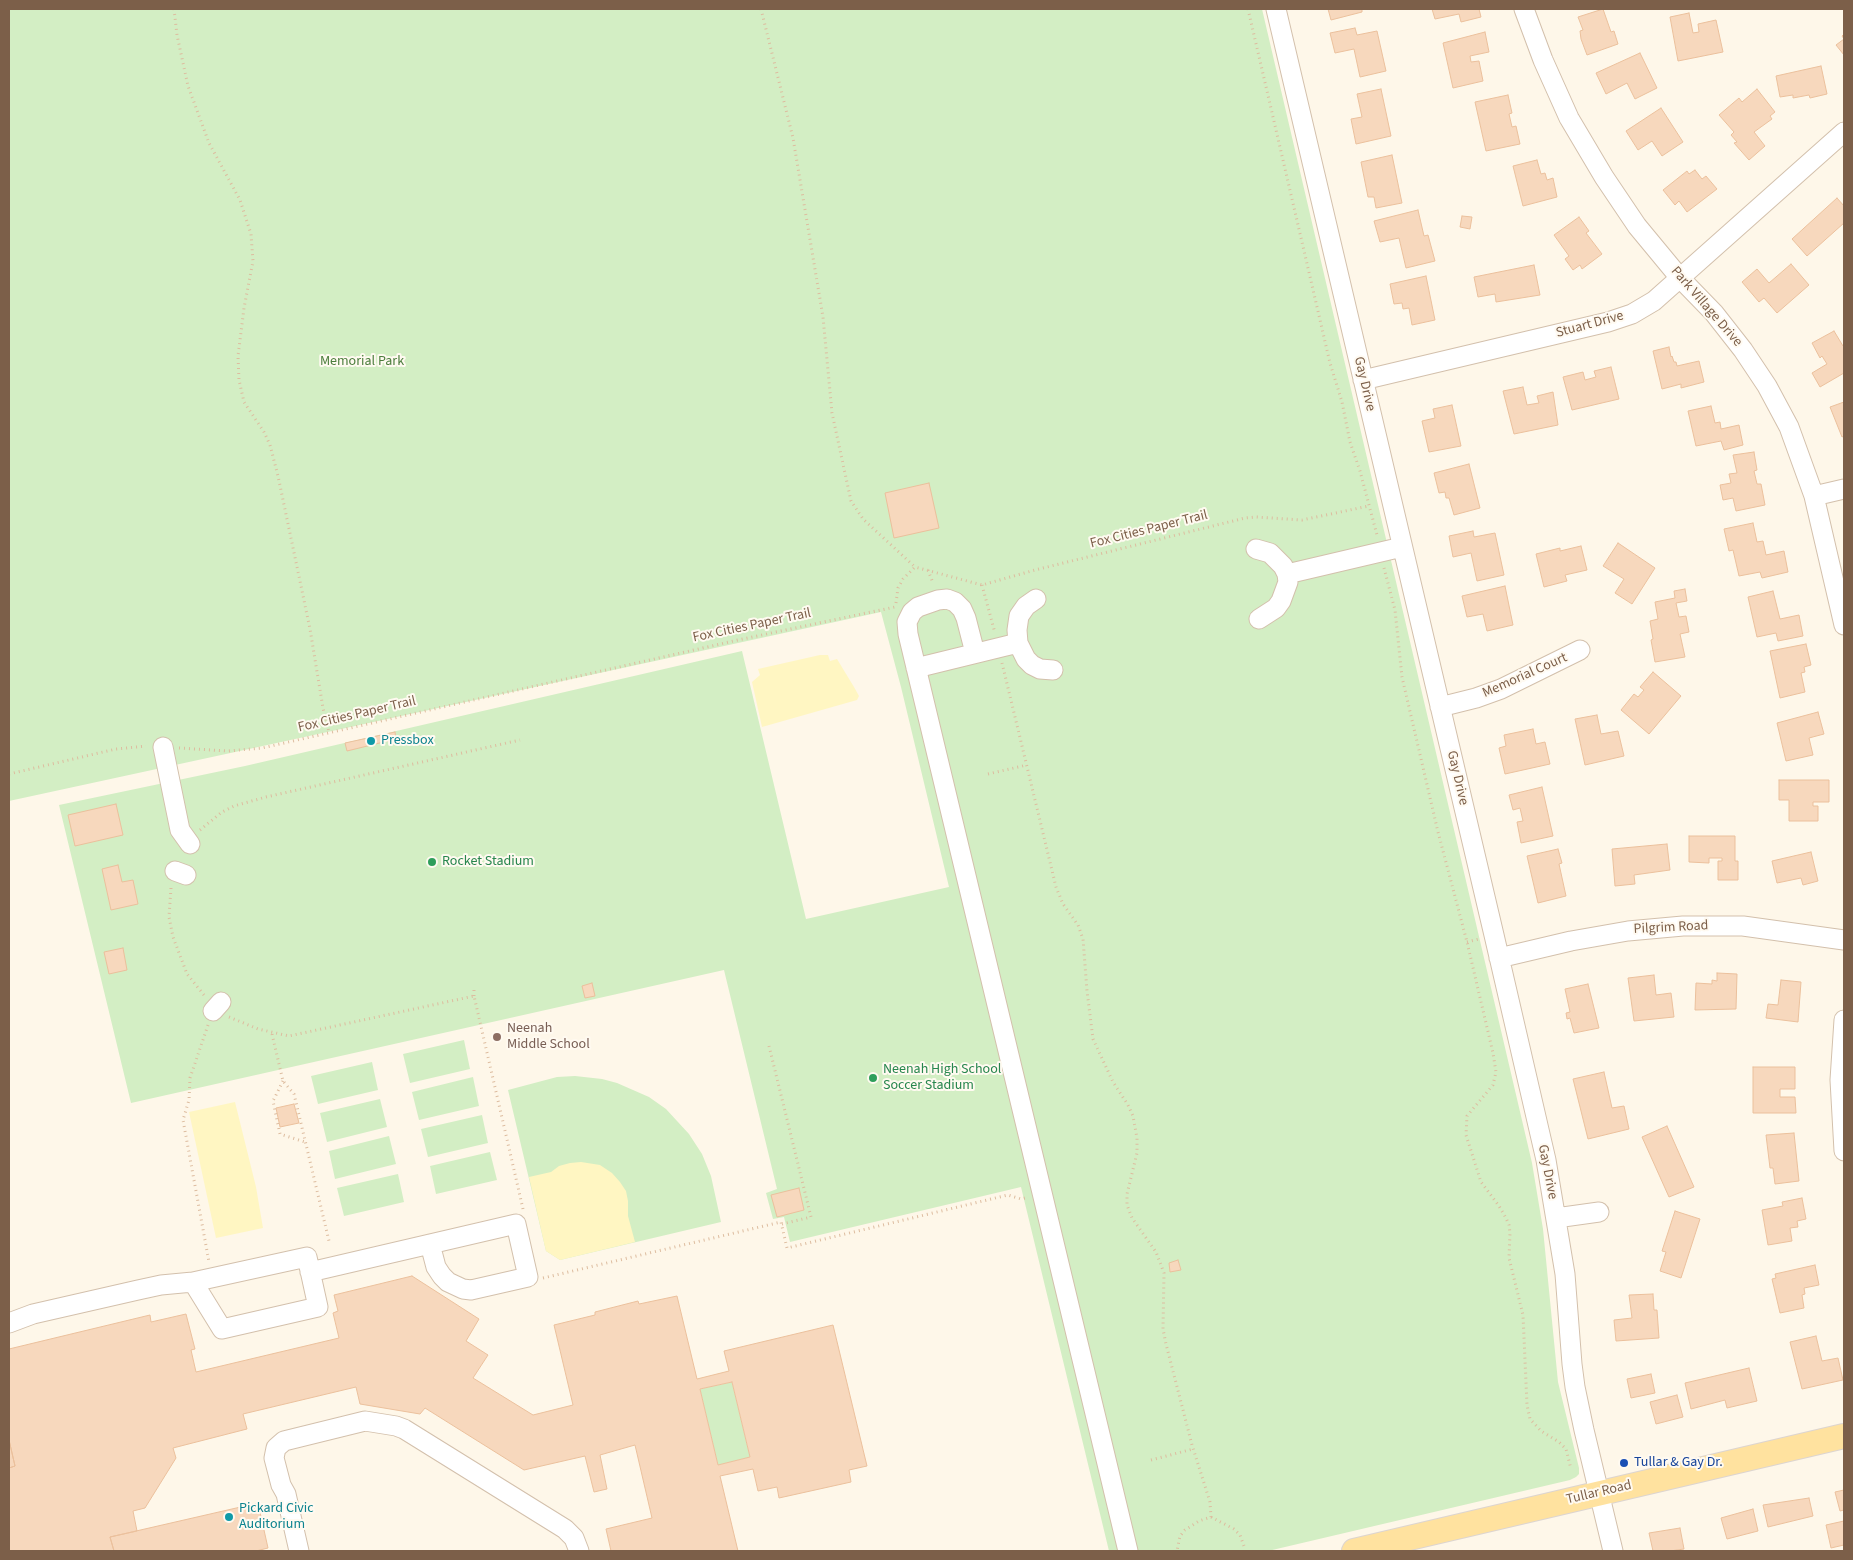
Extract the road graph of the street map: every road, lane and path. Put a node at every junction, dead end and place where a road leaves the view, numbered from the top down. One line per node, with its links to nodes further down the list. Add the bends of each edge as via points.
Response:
1 (174, 9): 28 (path, via 188,86 209,143 240,200 251,234 253,261 238,356 239,380 244,402 270,445 278,476)
2 (761, 9): 15 (path, via 793,138 823,317 832,413 851,501 863,518)
3 (1248, 9): 11 (path, via 1330,363)
4 (1276, 9): 8 (street, Gay Drive)
5 (1524, 9): 7 (street, Park Village Drive, via 1569,118 1637,226)
6 (1844, 132): 7 (street, Stuart Drive)
7 (1680, 278): 8 (street, Stuart Drive, via 1654,301 1632,314 1608,322); 10 (street, Park Village Drive, via 1714,313 1767,386 1789,427)
8 (1363, 380): 12 (street, Gay Drive)
9 (1844, 489): 10 (street)
10 (1814, 496): 20 (street, Park Village Drive)
11 (1370, 506): 14 (path); 17 (path, Fox Cities Paper Trail, via 1302,520 1245,518)
12 (1402, 547): 14 (street); 27 (street, Gay Drive)
13 (1256, 549): 16 (street, via 1270,553)
14 (1381, 552): 16 (street); 62 (path, via 1394,610 1402,677 1494,1053 1496,1072 1493,1085 1467,1116 1466,1135 1481,1182 1509,1225 1509,1258 1523,1315 1530,1419 1566,1449)
15 (915, 567): 17 (path); 28 (path, Fox Cities Paper Trail, via 898,588 895,606)
16 (1288, 574): 19 (street, via 1282,601)
17 (982, 585): 22 (path)
18 (1036, 599): 21 (street, via 1019,616)
19 (1259, 619)
20 (1844, 625)
21 (1018, 643): 22 (street); 26 (street, via 1032,665)
22 (998, 647): 24 (street); 31 (path)
23 (1580, 650): 27 (street, Memorial Court, via 1501,689)
24 (975, 653): 25 (street); 25 (street, via 962,609 947,599 938,600 918,607 907,622)
25 (916, 668): 47 (street)
26 (1053, 670)
27 (1440, 707): 37 (street, Gay Drive)
28 (329, 732): 30 (path, Fox Cities Paper Trail, via 262,748 228,751)
29 (520, 740): 34 (path, via 234,806 212,819)
30 (163, 747): 32 (path, Fox Cities Paper Trail, via 116,749); 34 (street, via 180,830)
31 (1027, 765): 33 (path); 60 (path, via 1056,886 1062,904 1078,925 1083,939 1093,1039 1133,1116 1138,1138 1127,1205 1132,1218 1156,1252 1164,1273 1163,1329)
32 (9, 774)
33 (988, 774)
34 (190, 844)
35 (180, 873): 40 (path, via 170,895 169,917 173,937 187,974 198,990)
36 (1844, 940): 37 (street, Pilgrim Road, via 1743,926 1683,926 1628,931)
37 (1500, 958): 50 (street, Gay Drive)
38 (474, 987): 39 (path)
39 (474, 996): 42 (path, via 306,1033 289,1036); 48 (path)
40 (217, 1007): 42 (path, via 234,1020); 56 (path, via 190,1078 189,1100 183,1120)
41 (1844, 1020): 46 (street, via 1840,1080)
42 (272, 1033): 44 (path)
43 (769, 1046): 51 (path, via 811,1217)
44 (282, 1081): 45 (path, via 294,1094); 45 (path, via 272,1101 280,1134)
45 (305, 1142): 52 (path)
46 (1844, 1151)
47 (1043, 1194): 51 (path, via 1022,1199 1008,1195 788,1248); 68 (street)
48 (524, 1212)
49 (1599, 1212): 50 (street)
50 (1556, 1218): 63 (street, Gay Drive, via 1565,1274 1572,1364)
51 (782, 1224): 55 (path, via 544,1278)
52 (329, 1241)
53 (430, 1244): 54 (street); 55 (street, via 436,1268 448,1282 463,1289); 55 (street, via 516,1224)
54 (310, 1272): 56 (street, via 307,1257); 57 (street, via 318,1307 222,1329)
55 (528, 1277)
56 (212, 1278): 57 (street)
57 (193, 1282): 58 (street, via 138,1290 33,1314)
58 (9, 1323)
59 (1844, 1436): 63 (main road, Tullar Road)
60 (1193, 1450): 61 (path); 64 (path, via 1210,1502)
61 (1151, 1460)
62 (1571, 1469)
63 (1598, 1493): 70 (main road, Tullar Road); 71 (street, Gay Drive)
64 (1211, 1517): 65 (path, via 1234,1528); 69 (path, via 1185,1530 1180,1536)
65 (1244, 1546)
66 (299, 1551): 67 (street, via 286,1494 280,1485 274,1458 276,1448 284,1440 366,1421 396,1426 565,1529 574,1538)
67 (579, 1551)
68 (1128, 1551)
69 (1177, 1551)
70 (1354, 1551)
71 (1612, 1551)

